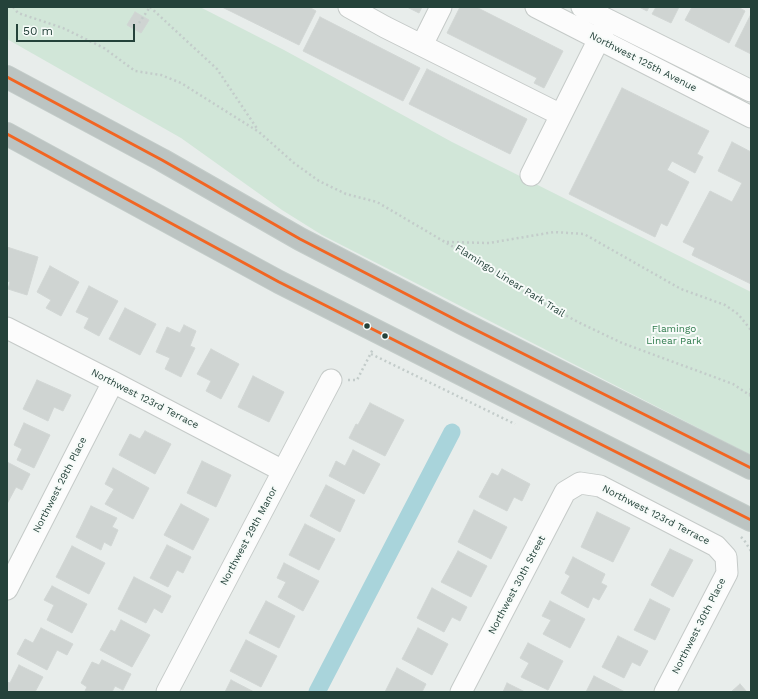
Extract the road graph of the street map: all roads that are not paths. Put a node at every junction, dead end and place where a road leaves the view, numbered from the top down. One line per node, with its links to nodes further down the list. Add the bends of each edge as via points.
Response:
1 (349, 7): 7 (street)
2 (441, 7): 7 (street)
3 (536, 7): 6 (street, Northwest 125th Avenue)
4 (582, 7): 5 (street)
5 (608, 19): 6 (street); 9 (street)
6 (598, 40): 10 (street); 11 (street, Northwest 125th Avenue)
7 (422, 45): 10 (street)
8 (7, 76): 17 (highway, via 307,242)
9 (751, 91)
10 (561, 115): 13 (street)
11 (751, 117)
12 (7, 134): 20 (highway, via 279,282)
13 (531, 175)
14 (7, 328): 16 (street, Northwest 123rd Terrace)
15 (331, 380): 18 (street, Northwest 29th Manor)
16 (113, 382): 18 (street, Northwest 123rd Terrace); 22 (street, Northwest 29th Place)
17 (751, 468)
18 (283, 471): 23 (street, Northwest 29th Manor)
19 (580, 483): 21 (street, Northwest 123rd Terrace, via 607,489 716,546); 24 (street, Northwest 30th Street, via 565,492)
20 (751, 520)
21 (726, 557): 25 (street, Northwest 30th Place, via 727,573)
22 (7, 589)
23 (167, 692)
24 (461, 692)
25 (665, 692)

